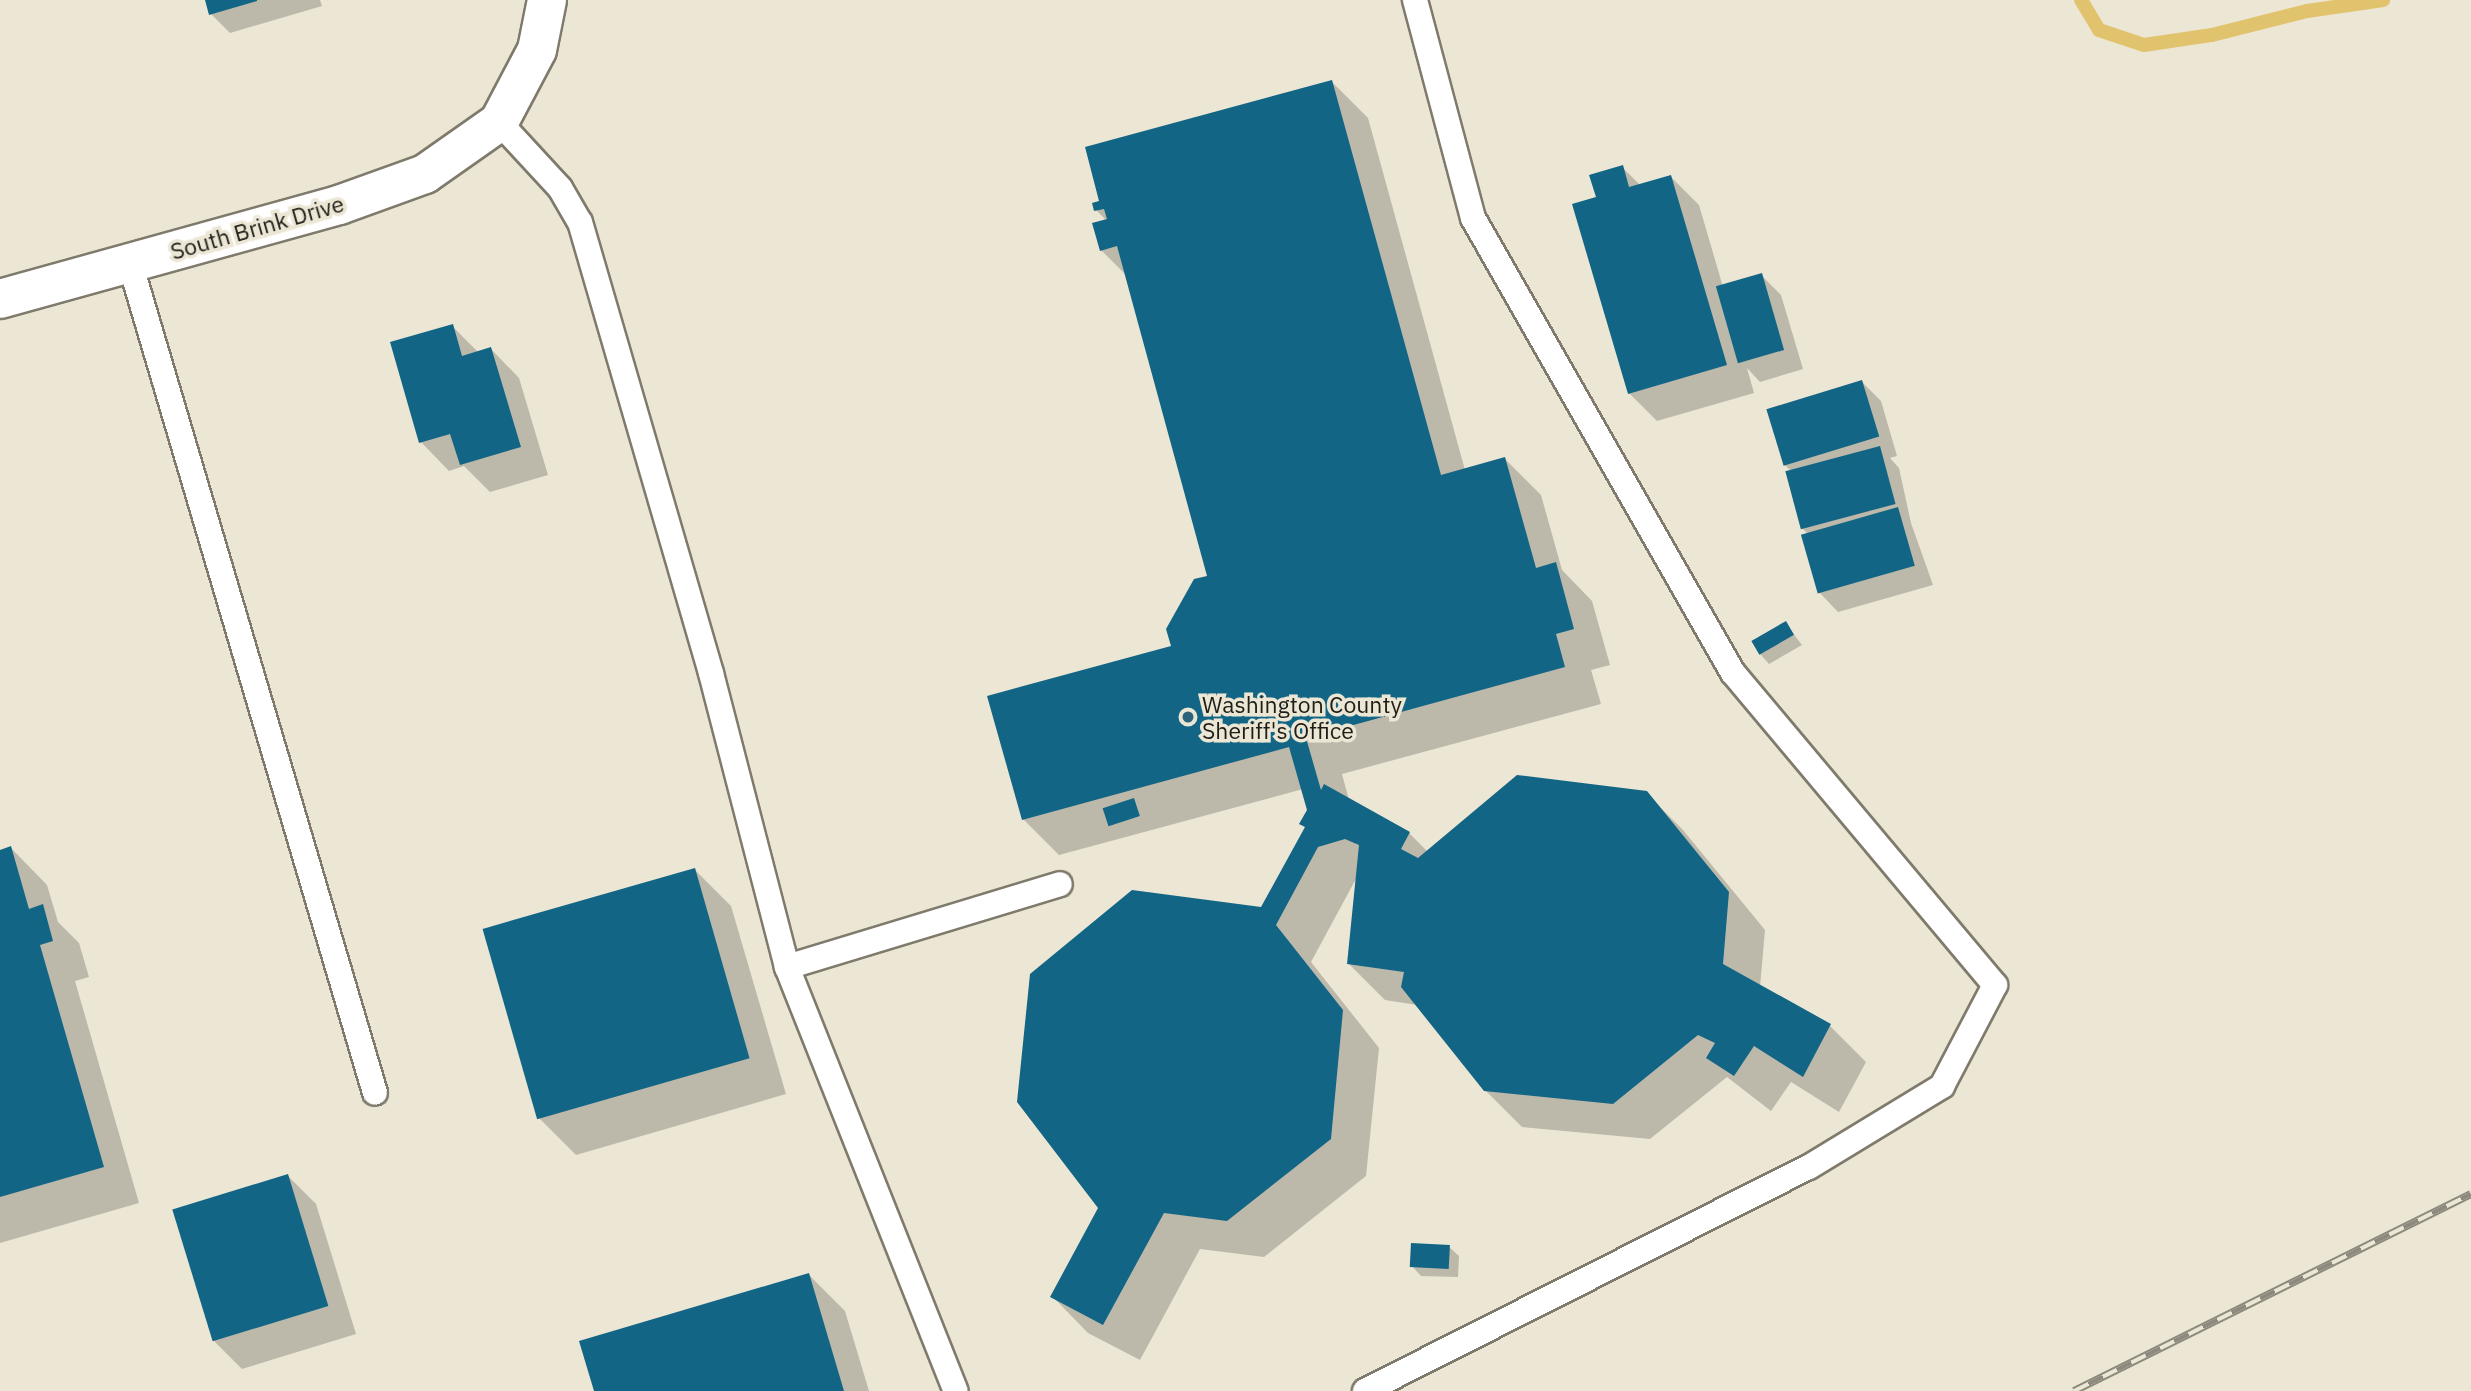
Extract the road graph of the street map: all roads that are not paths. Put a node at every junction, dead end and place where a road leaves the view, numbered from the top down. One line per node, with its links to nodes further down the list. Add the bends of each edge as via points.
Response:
1 (547, 0): 3 (street, via 537,50)
2 (1415, 0): 10 (lane, via 1473,218 1733,673 1995,985 1942,1086 1809,1167)
3 (499, 122): 4 (street, South Brink Drive, via 425,174 339,205); 7 (lane, via 560,188 580,222 712,673)
4 (130, 263): 5 (street, South Brink Drive); 8 (lane)
5 (0, 299)
6 (1060, 884): 7 (lane)
7 (787, 967): 9 (lane)
8 (375, 1093)
9 (956, 1391)
10 (1365, 1391)

